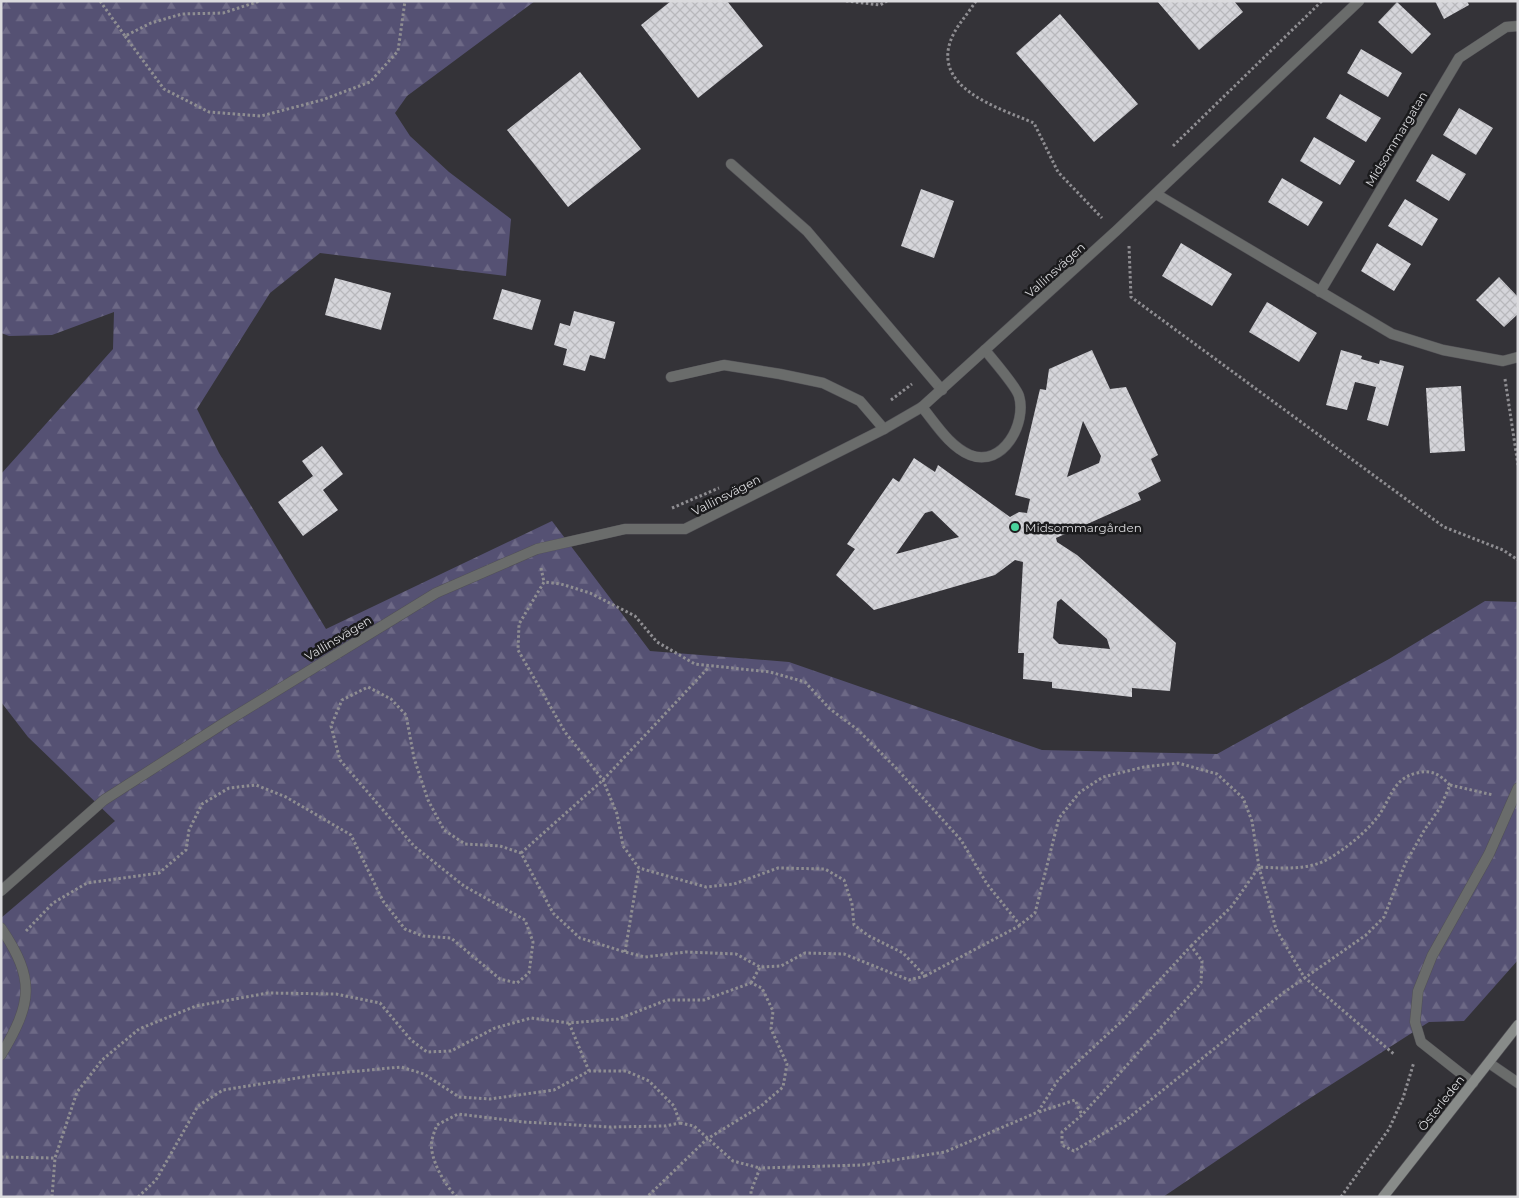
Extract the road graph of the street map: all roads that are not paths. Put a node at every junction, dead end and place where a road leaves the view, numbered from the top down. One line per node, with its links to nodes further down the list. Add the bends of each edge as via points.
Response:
1 (1359, 1): 4 (street, Vallinsvägen)
2 (1518, 26): 5 (street, Midsommargatan, via 1506,27 1459,58)
3 (731, 164): 9 (street, via 807,231)
4 (1156, 194): 5 (street); 6 (street, Vallinsvägen)
5 (1320, 292): 7 (street, via 1392,334 1443,350 1503,361)
6 (985, 350): 9 (street, Vallinsvägen); 10 (street, via 1019,396 1020,414 1015,434 1003,450 986,456 971,455 949,440)
7 (1518, 357)
8 (671, 377): 11 (street, via 724,365 823,383 860,401)
9 (942, 390): 10 (street, Vallinsvägen)
10 (922, 407): 11 (street, Vallinsvägen)
11 (884, 429): 13 (street, Vallinsvägen, via 685,529 625,529 537,549 436,593 104,800)
12 (1518, 788): 18 (street, via 1489,854 1432,956 1418,991 1415,1022 1421,1042)
13 (1, 891)
14 (1, 928): 16 (street, via 18,952 28,990 19,1026)
15 (1518, 1025): 17 (main road, Österleden)
16 (1, 1055)
17 (1489, 1063): 18 (main road, Österleden); 19 (street)
18 (1473, 1083): 20 (main road, Österleden)
19 (1518, 1083)
20 (1384, 1197)

